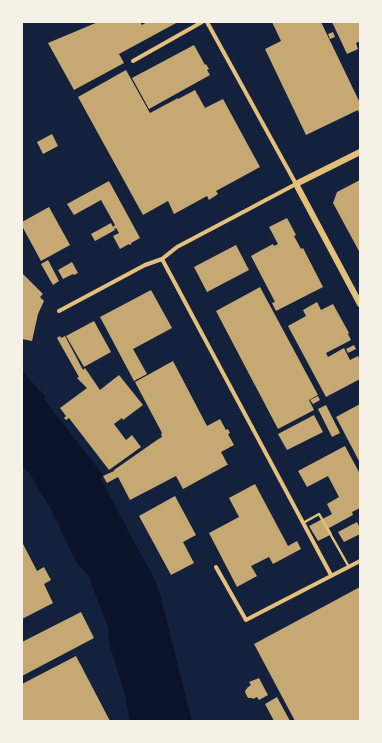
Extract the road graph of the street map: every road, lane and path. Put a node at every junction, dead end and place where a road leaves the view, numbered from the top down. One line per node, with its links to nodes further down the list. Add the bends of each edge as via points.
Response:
1 (202, 22): 3 (street)
2 (207, 22): 5 (street)
3 (133, 61)
4 (360, 152): 5 (street)
5 (296, 184): 6 (street, via 177,247); 7 (street)
6 (162, 259): 8 (street, via 145,265); 9 (street)
7 (360, 304)
8 (59, 311)
9 (303, 523): 11 (lane, via 319,514); 13 (street)
10 (360, 561): 11 (street)
11 (349, 567): 13 (street)
12 (216, 568): 13 (street, via 246,620)
13 (331, 575)

